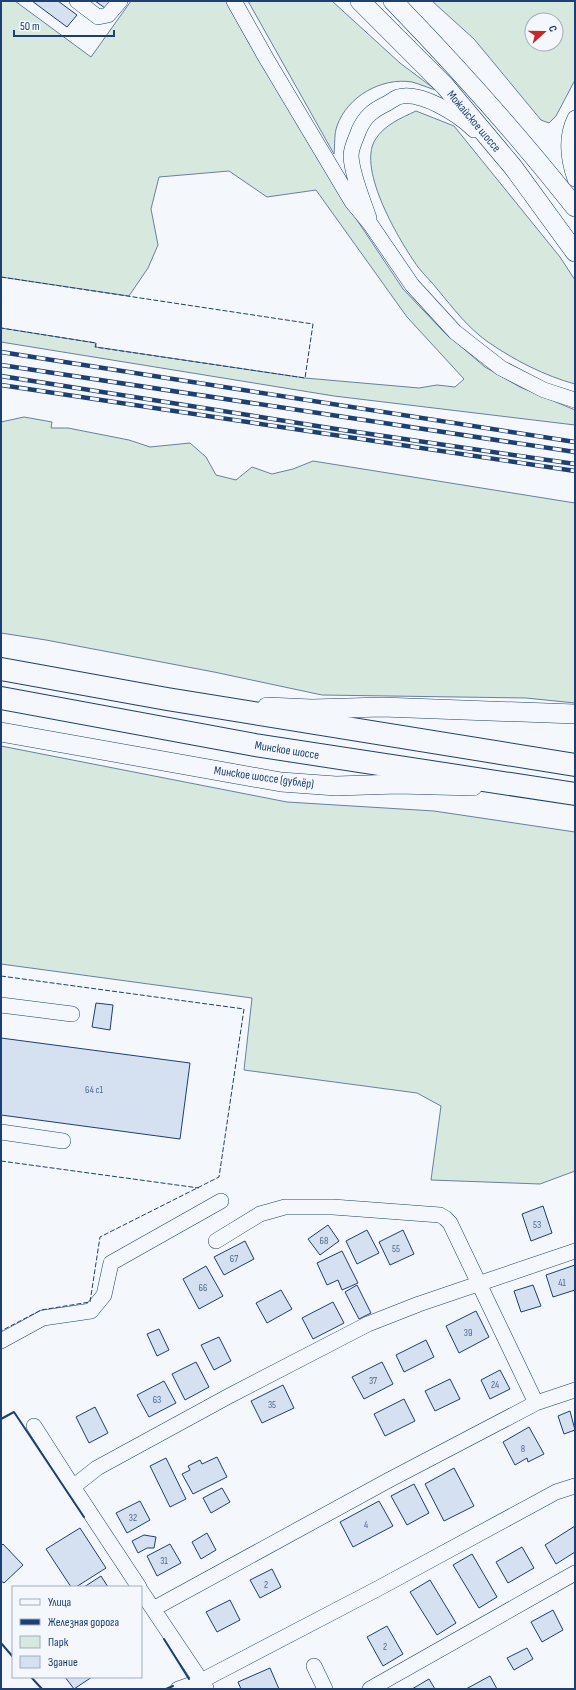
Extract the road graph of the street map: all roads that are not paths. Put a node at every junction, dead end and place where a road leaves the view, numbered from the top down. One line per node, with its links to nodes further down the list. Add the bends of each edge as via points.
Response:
1 (77, 1): 2 (street, via 98,17 108,15)
2 (120, 1)
3 (234, 1): 10 (street, via 352,202)
4 (360, 1): 7 (main road, Можайское шоссе, via 445,86)
5 (393, 1): 9 (main road, Можайское шоссе, via 474,87)
6 (575, 118): 8 (street, via 570,129 569,162)
7 (513, 167): 10 (street, via 456,115 415,97 399,97 373,111 365,120 352,148 354,170); 11 (main road, Можайское шоссе)
8 (575, 179)
9 (575, 207)
10 (371, 225): 12 (street, via 412,285 455,332 501,368 544,390)
11 (575, 252)
12 (575, 400)
13 (1, 669): 15 (highway)
14 (1, 698): 19 (highway, Минское шоссе, via 255,745)
15 (167, 700): 16 (main road, via 312,709 382,707); 18 (highway)
16 (575, 714)
17 (1, 732): 19 (main road, Минское шоссе (дублёр), via 282,782 336,786 398,784)
18 (575, 765)
19 (531, 788): 20 (highway, Минское шоссе)
20 (575, 794)
21 (1, 1005): 22 (street)
22 (72, 1014)
23 (1, 1132): 24 (street)
24 (63, 1141)
25 (222, 1201): 29 (street, via 111,1263 104,1296 91,1311 43,1318)
26 (216, 1241): 28 (street, via 260,1214 285,1207 333,1207 440,1215 450,1223)
27 (575, 1251): 28 (street)
28 (478, 1284): 31 (street); 34 (street, via 368,1324 97,1468)
29 (1, 1341)
30 (575, 1390): 31 (street)
31 (536, 1403): 38 (street)
32 (34, 1426): 34 (street)
33 (575, 1486): 40 (street, via 556,1492)
34 (73, 1487): 36 (street)
35 (575, 1573): 43 (street)
36 (138, 1586)
37 (142, 1592): 38 (street)
38 (153, 1609): 40 (street)
39 (314, 1666): 42 (street)
40 (204, 1685): 41 (street)
41 (178, 1689)
42 (325, 1689)
43 (370, 1689)

